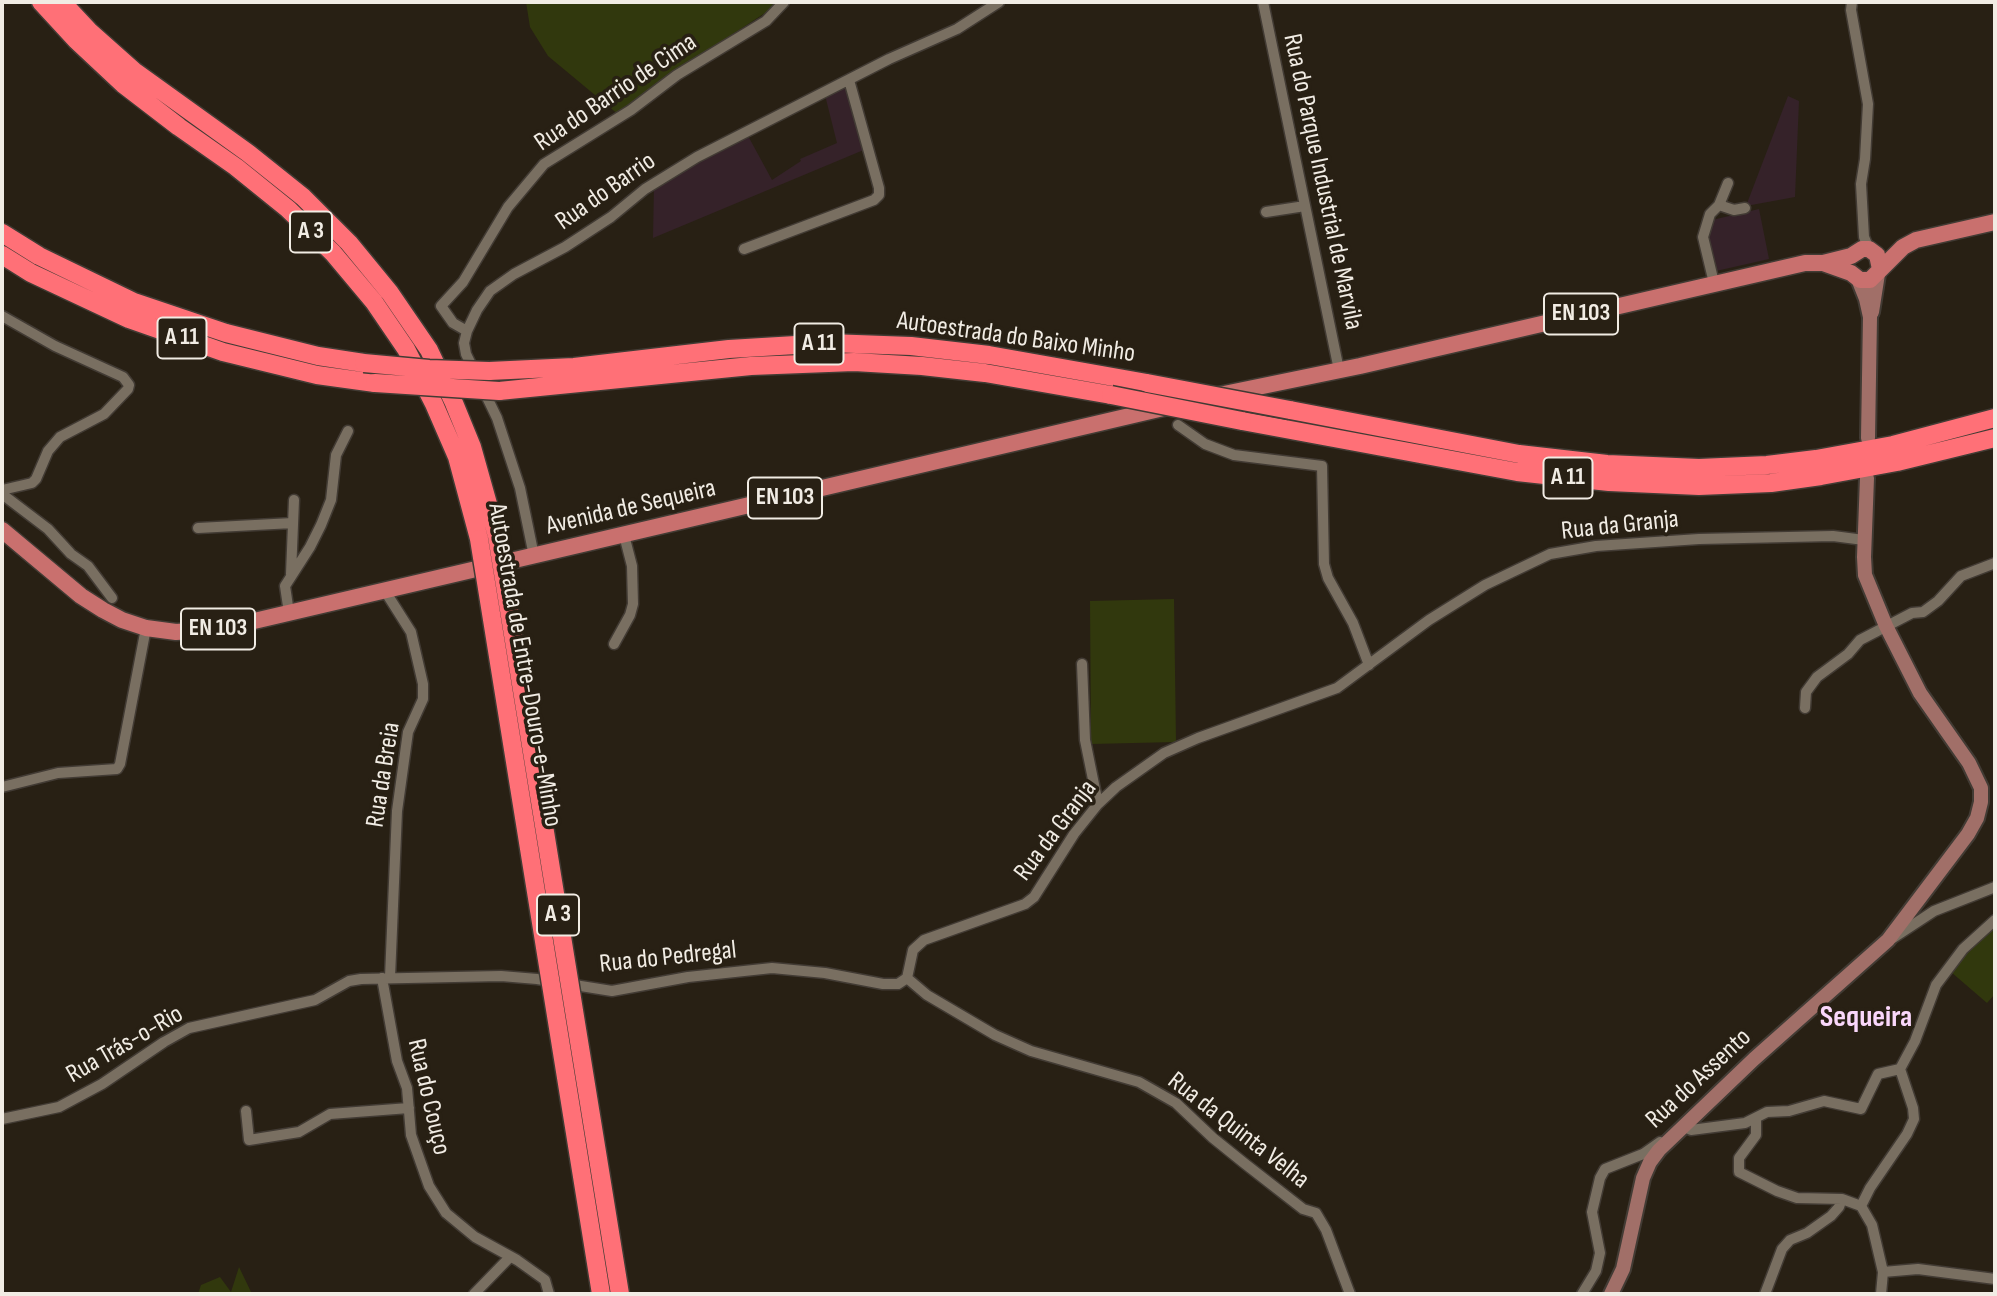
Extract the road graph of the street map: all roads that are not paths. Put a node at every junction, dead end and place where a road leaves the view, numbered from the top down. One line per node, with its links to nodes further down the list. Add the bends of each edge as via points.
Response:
1 (41, 2): 74 (highway, Autoestrada de Entre-Douro-e-Minho / A 3, bridge, via 124,84 288,209 333,253 405,349 457,457 479,539)
2 (62, 2): 75 (highway, Autoestrada de Entre-Douro-e-Minho / A 3, bridge, via 134,71 303,197 365,263 429,350 472,446 497,536)
3 (784, 2): 25 (street, Rua do Barrio de Cima, via 765,21 544,164 508,207 463,282 441,306 453,323)
4 (999, 2): 7 (street, Rua do Barrio, via 957,29)
5 (1263, 2): 10 (street, Rua do Parque Industrial de Marvila)
6 (1852, 2): 17 (street, via 1868,104 1861,184)
7 (849, 80): 16 (street, via 879,195); 25 (street, Rua do Barrio, via 697,156 565,247 514,274 490,291)
8 (1728, 183): 9 (street)
9 (1719, 205): 11 (street); 22 (street, via 1710,214 1703,237)
10 (1306, 206): 12 (street); 26 (street, Rua do Parque Industrial de Marvila)
11 (1745, 208)
12 (1266, 212)
13 (1995, 222): 15 (main road, EN 103, via 1930,236)
14 (2, 233): 27 (highway, Autoestrada do Baixo Minho / A 11, bridge, via 134,302 226,333 318,356 429,369 574,367 829,343 911,346 1147,383 1519,454 1699,468 1816,459 1893,445)
15 (1903, 247): 17 (main road, EN 103); 20 (main road, EN 103)
16 (744, 249)
17 (1863, 249): 19 (main road, EN 103); 20 (main road, via 1880,260); 21 (main road, via 1848,263)
18 (2, 255): 31 (highway, Autoestrada do Baixo Minho / A 11, bridge, via 129,319 211,348 317,375 375,383 499,391 751,366 854,362 922,366 1111,395 1517,472 1699,486 1821,476 1897,463)
19 (1823, 263): 21 (main road, EN 103); 22 (main road, EN 103)
20 (1879, 272): 21 (main road, EN 103, via 1870,280); 24 (street)
21 (1854, 276): 24 (street)
22 (1714, 284): 26 (main road, EN 103)
23 (2, 316): 33 (street, via 123,377 128,390 104,414 60,436 32,483)
24 (1870, 317): 30 (street)
25 (467, 331): 40 (street, via 466,354 505,441)
26 (1339, 370): 38 (main road, Avenida de Sequeira / EN 103)
27 (1995, 418)
28 (1178, 425): 50 (street, via 1205,444 1234,455 1322,466 1324,564)
29 (348, 430): 42 (street, via 336,455 331,500 310,547)
30 (1868, 438)
31 (1995, 438)
32 (1867, 478): 39 (street, Rua do Assento)
33 (2, 492): 44 (street, via 88,566)
34 (294, 499): 35 (street)
35 (293, 523): 36 (street); 42 (street)
36 (198, 528)
37 (2, 530): 47 (main road, Avenida de Sequeira / EN 103, via 81,596)
38 (624, 535): 40 (main road, Avenida de Sequeira / EN 103); 48 (street, via 632,566 633,604)
39 (1864, 540): 46 (street, Rua do Assento, via 1865,575); 50 (street, Rua da Granja, via 1833,536 1699,539 1550,554 1485,585)
40 (534, 556): 43 (main road, Avenida de Sequeira / EN 103)
41 (1995, 563): 46 (street, via 1961,576 1923,612)
42 (291, 574): 45 (street, via 285,586)
43 (385, 591): 45 (main road, Avenida de Sequeira / EN 103); 59 (street, Rua da Breia, via 411,632 423,684 423,699 408,732 397,811)
44 (113, 598)
45 (289, 613): 47 (main road, Avenida de Sequeira / EN 103, via 192,632)
46 (1886, 626): 51 (street, via 1860,640 1817,677 1806,692); 55 (street, Rua do Assento, via 1920,693 1981,788 1979,810 1968,834)
47 (146, 628): 52 (street, via 117,769 58,773)
48 (614, 644)
49 (1082, 664): 53 (street, via 1085,740)
50 (1369, 665): 53 (street, Rua da Granja, via 1336,688 1164,753)
51 (1805, 708)
52 (2, 787)
53 (1098, 804): 60 (street, Rua da Granja, via 1034,897 923,940 913,950)
54 (1995, 887): 56 (street)
55 (1917, 903): 56 (street); 58 (street, Rua do Assento)
56 (1934, 911): 58 (street)
57 (1995, 920): 61 (street, via 1936,985)
58 (1888, 940): 66 (street, Rua do Assento)
59 (386, 977): 60 (street, Rua do Pedregal, via 501,976 612,991 772,968 883,984 898,984); 62 (street, Rua do Couço, via 397,1061); 65 (street, Rua Trás-o-Rio, via 349,981 315,1000 189,1028 59,1107)
60 (908, 978): 76 (street, Rua da Quinta Velha, via 927,995 995,1035 1031,1051 1139,1082 1176,1103 1244,1163 1303,1209 1316,1213)
61 (1900, 1069): 64 (street, via 1878,1074 1861,1109 1824,1101); 68 (street, via 1914,1119)
62 (409, 1108): 63 (street, via 330,1114 299,1132 249,1140); 69 (street, Rua do Couço, via 411,1135 429,1186 446,1213)
63 (246, 1111)
64 (1756, 1118): 66 (street); 67 (street, via 1756,1135 1739,1158 1740,1172 1797,1198)
65 (2, 1119)
66 (1682, 1128): 77 (street, via 1643,1154 1605,1169 1592,1212 1600,1253 1596,1271); 78 (street, Rua do Assento, via 1650,1162 1643,1178 1623,1269)
67 (1842, 1199): 68 (street); 79 (street, via 1831,1216 1782,1249)
68 (1861, 1206): 70 (street, via 1872,1225)
69 (510, 1257): 72 (street); 73 (street, Rua do Couço, via 545,1280)
70 (1883, 1272): 71 (street, via 1918,1269); 80 (street)
71 (1995, 1279)
72 (474, 1294)
73 (549, 1294)
74 (601, 1294)
75 (620, 1294)
76 (1350, 1294)
77 (1582, 1294)
78 (1611, 1294)
79 (1765, 1294)
80 (1881, 1294)

